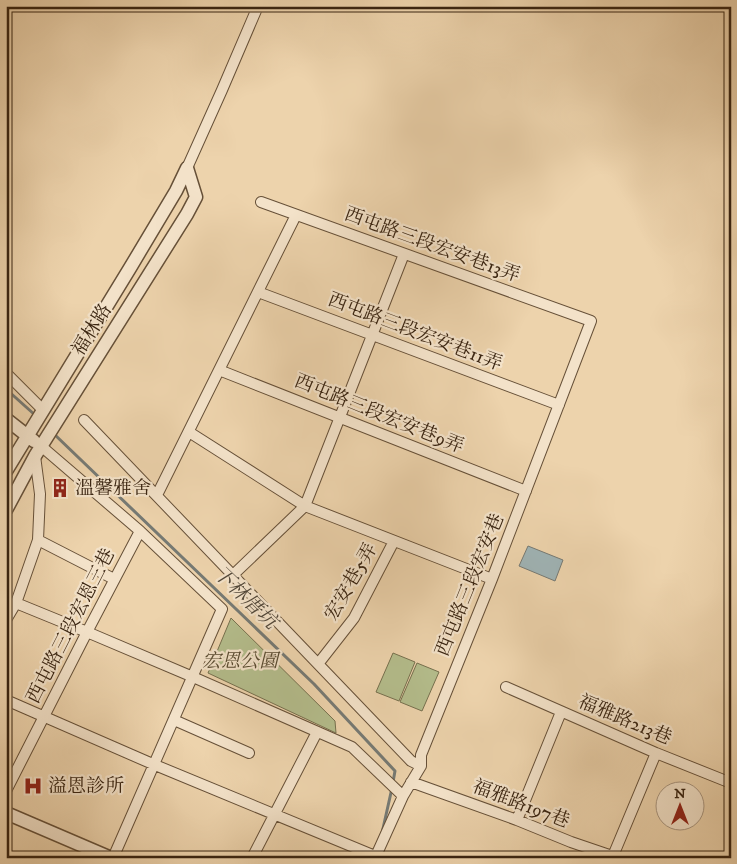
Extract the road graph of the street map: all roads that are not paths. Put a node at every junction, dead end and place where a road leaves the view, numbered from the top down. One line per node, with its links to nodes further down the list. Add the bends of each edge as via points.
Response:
1 (258, 6): 2 (street, 福林路)
2 (187, 168): 12 (street, 福林路); 18 (street, 福林路, via 196,196)
3 (261, 202): 4 (street, 西屯路三段宏安巷13弄)
4 (296, 215): 5 (street, 西屯路三段宏安巷13弄); 6 (street)
5 (404, 254): 7 (street, 西屯路三段宏安巷13弄); 8 (street)
6 (258, 292): 8 (street, 西屯路三段宏安巷11弄); 9 (street)
7 (591, 321): 11 (street, 西屯路三段宏安巷)
8 (372, 335): 11 (street, 西屯路三段宏安巷11弄); 13 (street)
9 (219, 370): 13 (street, 西屯路三段宏安巷9弄); 16 (street)
10 (6, 373): 12 (street)
11 (559, 405): 20 (street, 西屯路三段宏安巷)
12 (39, 416): 17 (street, 福林路)
13 (340, 418): 20 (street, 西屯路三段宏安巷9弄); 22 (street)
14 (6, 419): 17 (street)
15 (84, 420): 21 (street)
16 (189, 432): 21 (street); 22 (street)
17 (27, 436): 18 (street); 19 (street, 福林路)
18 (38, 451): 23 (street, 福林路); 24 (street); 25 (street)
19 (6, 471)
20 (526, 491): 29 (street, 西屯路三段宏安巷)
21 (157, 495): 27 (street)
22 (305, 506): 26 (street); 27 (street)
23 (6, 510)
24 (140, 531): 28 (street, 西屯路三段宏恩三巷); 34 (street, via 222,609)
25 (38, 540): 28 (street); 30 (street)
26 (394, 541): 29 (street); 33 (street, 宏安巷5弄, via 354,618)
27 (233, 575): 33 (street)
28 (114, 579): 32 (street, 西屯路三段宏恩三巷)
29 (492, 579): 44 (street, 西屯路三段宏安巷, via 421,755)
30 (16, 603): 31 (street); 32 (street)
31 (6, 620)
32 (87, 632): 34 (street); 38 (street, 西屯路三段宏恩三巷)
33 (318, 664): 44 (street, via 411,760)
34 (193, 677): 39 (street); 40 (street)
35 (506, 687): 37 (street, 福雅路213巷)
36 (6, 700): 38 (street)
37 (562, 712): 42 (street, 福雅路213巷); 51 (street)
38 (45, 716): 43 (street); 47 (street, 西屯路三段宏恩三巷)
39 (174, 720): 41 (street); 43 (street)
40 (317, 732): 48 (street, via 352,748); 50 (street)
41 (249, 753)
42 (656, 753): 46 (street, 福雅路213巷); 53 (street)
43 (155, 765): 50 (street); 54 (street)
44 (421, 766): 45 (street, 西屯路三段宏安巷)
45 (411, 782): 48 (street, 西屯路三段宏安巷); 51 (street, 福雅路197巷)
46 (731, 783)
47 (6, 791)
48 (403, 796): 52 (street, 西屯路三段宏安巷)
49 (6, 813): 54 (street)
50 (274, 814): 52 (street); 55 (street)
51 (517, 820): 53 (street, 福雅路197巷)
52 (377, 857)
53 (616, 857)
54 (112, 858)
55 (252, 858)

